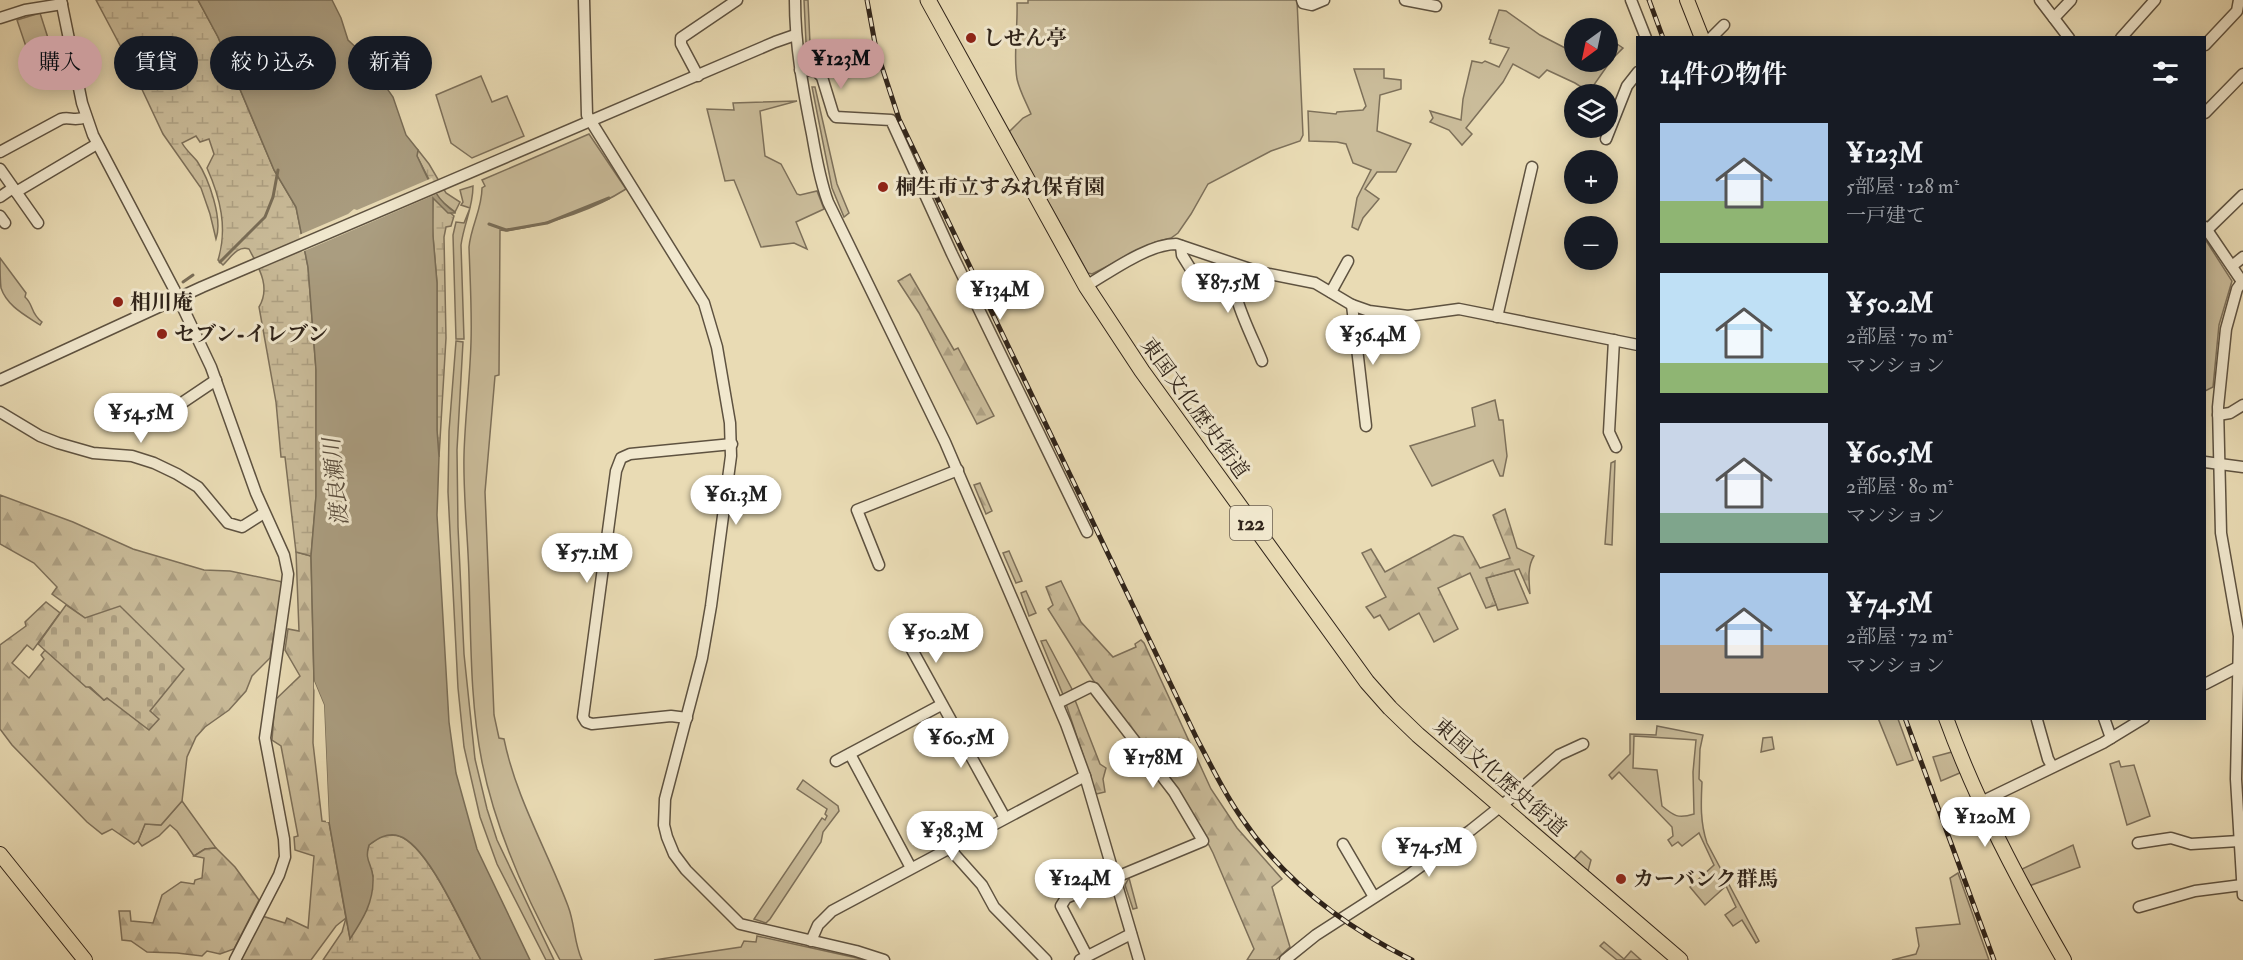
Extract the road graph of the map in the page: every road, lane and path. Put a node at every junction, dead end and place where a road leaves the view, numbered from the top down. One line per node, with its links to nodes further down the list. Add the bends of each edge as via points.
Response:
1 (584, 0): 32 (street, via 586,106)
2 (736, 0): 29 (street, via 681,38)
3 (795, 0): 19 (street)
4 (928, 0): 49 (highway, 東国文化歴史街道 / 122)
5 (1302, 0): 6 (street, via 1306,5)
6 (1324, 0)
7 (1405, 0): 15 (street)
8 (1631, 0): 20 (street)
9 (1687, 0): 21 (main road)
10 (2040, 0): 17 (street)
11 (2071, 0): 17 (street)
12 (2155, 0): 24 (street)
13 (2239, 0): 25 (street, via 2237,11)
14 (61, 2): 16 (street); 31 (street)
15 (1436, 6)
16 (0, 18)
17 (2054, 18): 23 (street)
18 (1724, 25): 22 (street)
19 (795, 35): 26 (street); 29 (street)
20 (1645, 36)
21 (1701, 36)
22 (1714, 36)
23 (2068, 36)
24 (2123, 36)
25 (2206, 44)
26 (800, 70): 70 (street, via 828,202); 72 (street, via 816,71 822,77 834,116 891,120)
27 (2243, 74): 30 (street)
28 (1636, 75): 33 (street, via 1627,86)
29 (698, 76): 32 (street)
30 (2206, 112)
31 (86, 117): 34 (street); 35 (street, via 76,121 61,119)
32 (590, 122): 52 (street); 65 (street, via 704,303 717,347)
33 (1606, 139)
34 (97, 144): 38 (street); 52 (street)
35 (0, 152)
36 (1532, 167): 54 (street)
37 (0, 169): 38 (street)
38 (15, 190): 40 (street); 41 (street)
39 (2243, 195): 42 (street)
40 (0, 197)
41 (38, 223)
42 (2206, 228): 47 (street)
43 (1181, 246): 46 (street); 49 (street, via 1157,247); 50 (street, via 1182,255)
44 (2243, 258): 47 (street)
45 (1348, 261): 51 (street)
46 (1233, 264): 51 (street, via 1309,281); 57 (street, via 1237,298)
47 (2232, 266): 48 (street)
48 (2243, 282): 63 (street, via 2237,289 2226,330)
49 (1086, 286): 91 (highway, 東国文化歴史街道 / 122, via 1142,371 1367,682 1390,708)
50 (1206, 292)
51 (1331, 292): 53 (street)
52 (178, 298): 58 (street); 59 (street)
53 (1352, 305): 54 (street, via 1398,315 1459,309); 64 (street)
54 (1497, 317): 55 (street)
55 (1614, 340): 56 (street); 66 (street, via 1609,432)
56 (1636, 345)
57 (1262, 361)
58 (0, 380)
59 (216, 380): 62 (street); 71 (street)
60 (2243, 405): 63 (street)
61 (0, 412): 71 (street, via 58,443 93,453 132,456 177,474 198,487 230,525 242,527)
62 (164, 415)
63 (2218, 415): 68 (street)
64 (1366, 426)
65 (732, 444): 79 (street, via 705,640); 79 (street, via 630,454 621,458 616,471 583,717 592,724 671,716)
66 (1616, 447)
67 (2206, 462): 68 (street)
68 (2219, 464): 69 (street); 75 (street, via 2221,533 2238,627)
69 (2243, 467)
70 (958, 470): 73 (street, via 857,510); 77 (street)
71 (264, 513): 107 (street, via 285,555 288,574 265,735 285,853 279,875)
72 (1087, 532)
73 (879, 565)
74 (905, 637): 78 (street)
75 (2238, 667): 76 (street); 93 (street)
76 (2206, 683)
77 (1058, 703): 89 (street); 99 (street, via 1094,688 1174,792 1203,841)
78 (941, 705): 86 (street); 92 (street)
79 (687, 718): 104 (street, via 663,813 674,854 738,922 749,928)
80 (1947, 720): 90 (main road)
81 (2037, 720): 88 (street)
82 (2105, 720): 84 (street)
83 (2141, 720): 84 (street)
84 (2111, 738): 88 (street)
85 (1583, 744): 91 (street, via 1555,758)
86 (850, 754): 87 (street); 98 (street)
87 (836, 761)
88 (2052, 766): 90 (street)
89 (1085, 776): 92 (street); 99 (street)
90 (1981, 802): 113 (main road, via 2016,876)
91 (1501, 806): 101 (street); 112 (highway, 東国文化歴史街道 / 122)
92 (1005, 818): 96 (street)
93 (2239, 841): 94 (street, via 2191,844 2171,838); 100 (street)
94 (2138, 843)
95 (1343, 844): 101 (street)
96 (949, 848): 98 (street); 109 (street, via 982,885 994,907)
97 (0, 854): 106 (main road)
98 (911, 868): 104 (street, via 832,911 818,925)
99 (1114, 879): 103 (street); 105 (street, via 1062,902)
100 (2243, 890): 102 (street, via 2195,891)
101 (1374, 897): 111 (street)
102 (2139, 907)
103 (1131, 934): 105 (street); 110 (street)
104 (811, 941): 108 (street)
105 (1084, 958)
106 (85, 960)
107 (235, 960)
108 (884, 960)
109 (1046, 960)
110 (1139, 960)
111 (1285, 960)
112 (1680, 960)
113 (2064, 960)

